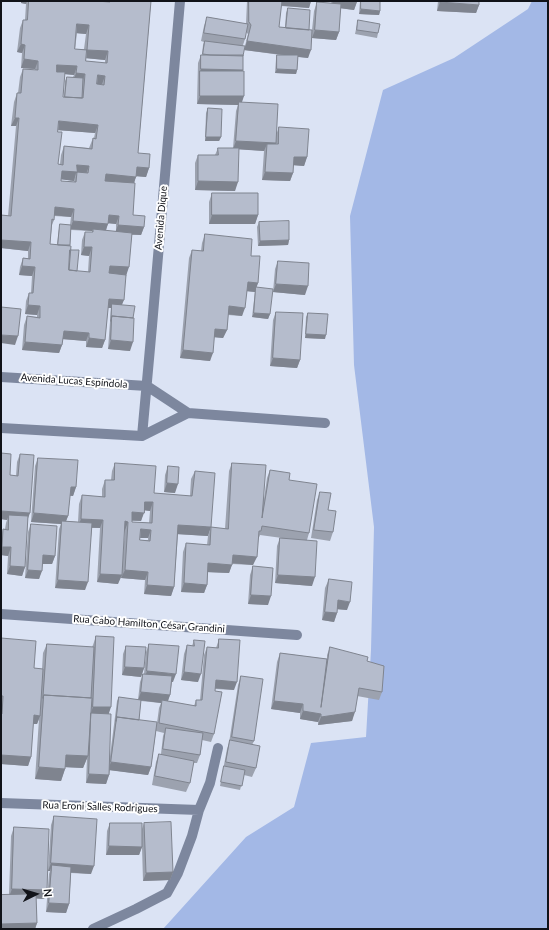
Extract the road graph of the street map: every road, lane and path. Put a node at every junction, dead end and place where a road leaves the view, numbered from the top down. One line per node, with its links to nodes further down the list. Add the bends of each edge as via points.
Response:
1 (180, 1): 3 (street, Avenida Dique)
2 (1, 377): 3 (street, Avenida Lucas Espíndola)
3 (147, 386): 4 (street); 7 (street, Avenida Dique)
4 (188, 413): 5 (street); 7 (street)
5 (325, 423)
6 (1, 428): 7 (street)
7 (142, 436)
8 (1, 614): 9 (street, Rua Cabo Hamilton César Grandini)
9 (297, 635)
10 (218, 748): 12 (street, via 210,783)
11 (1, 804): 12 (street, Rua Eroni Salles Rodrigues)
12 (199, 810): 13 (street, via 178,873 167,893)
13 (93, 929)

